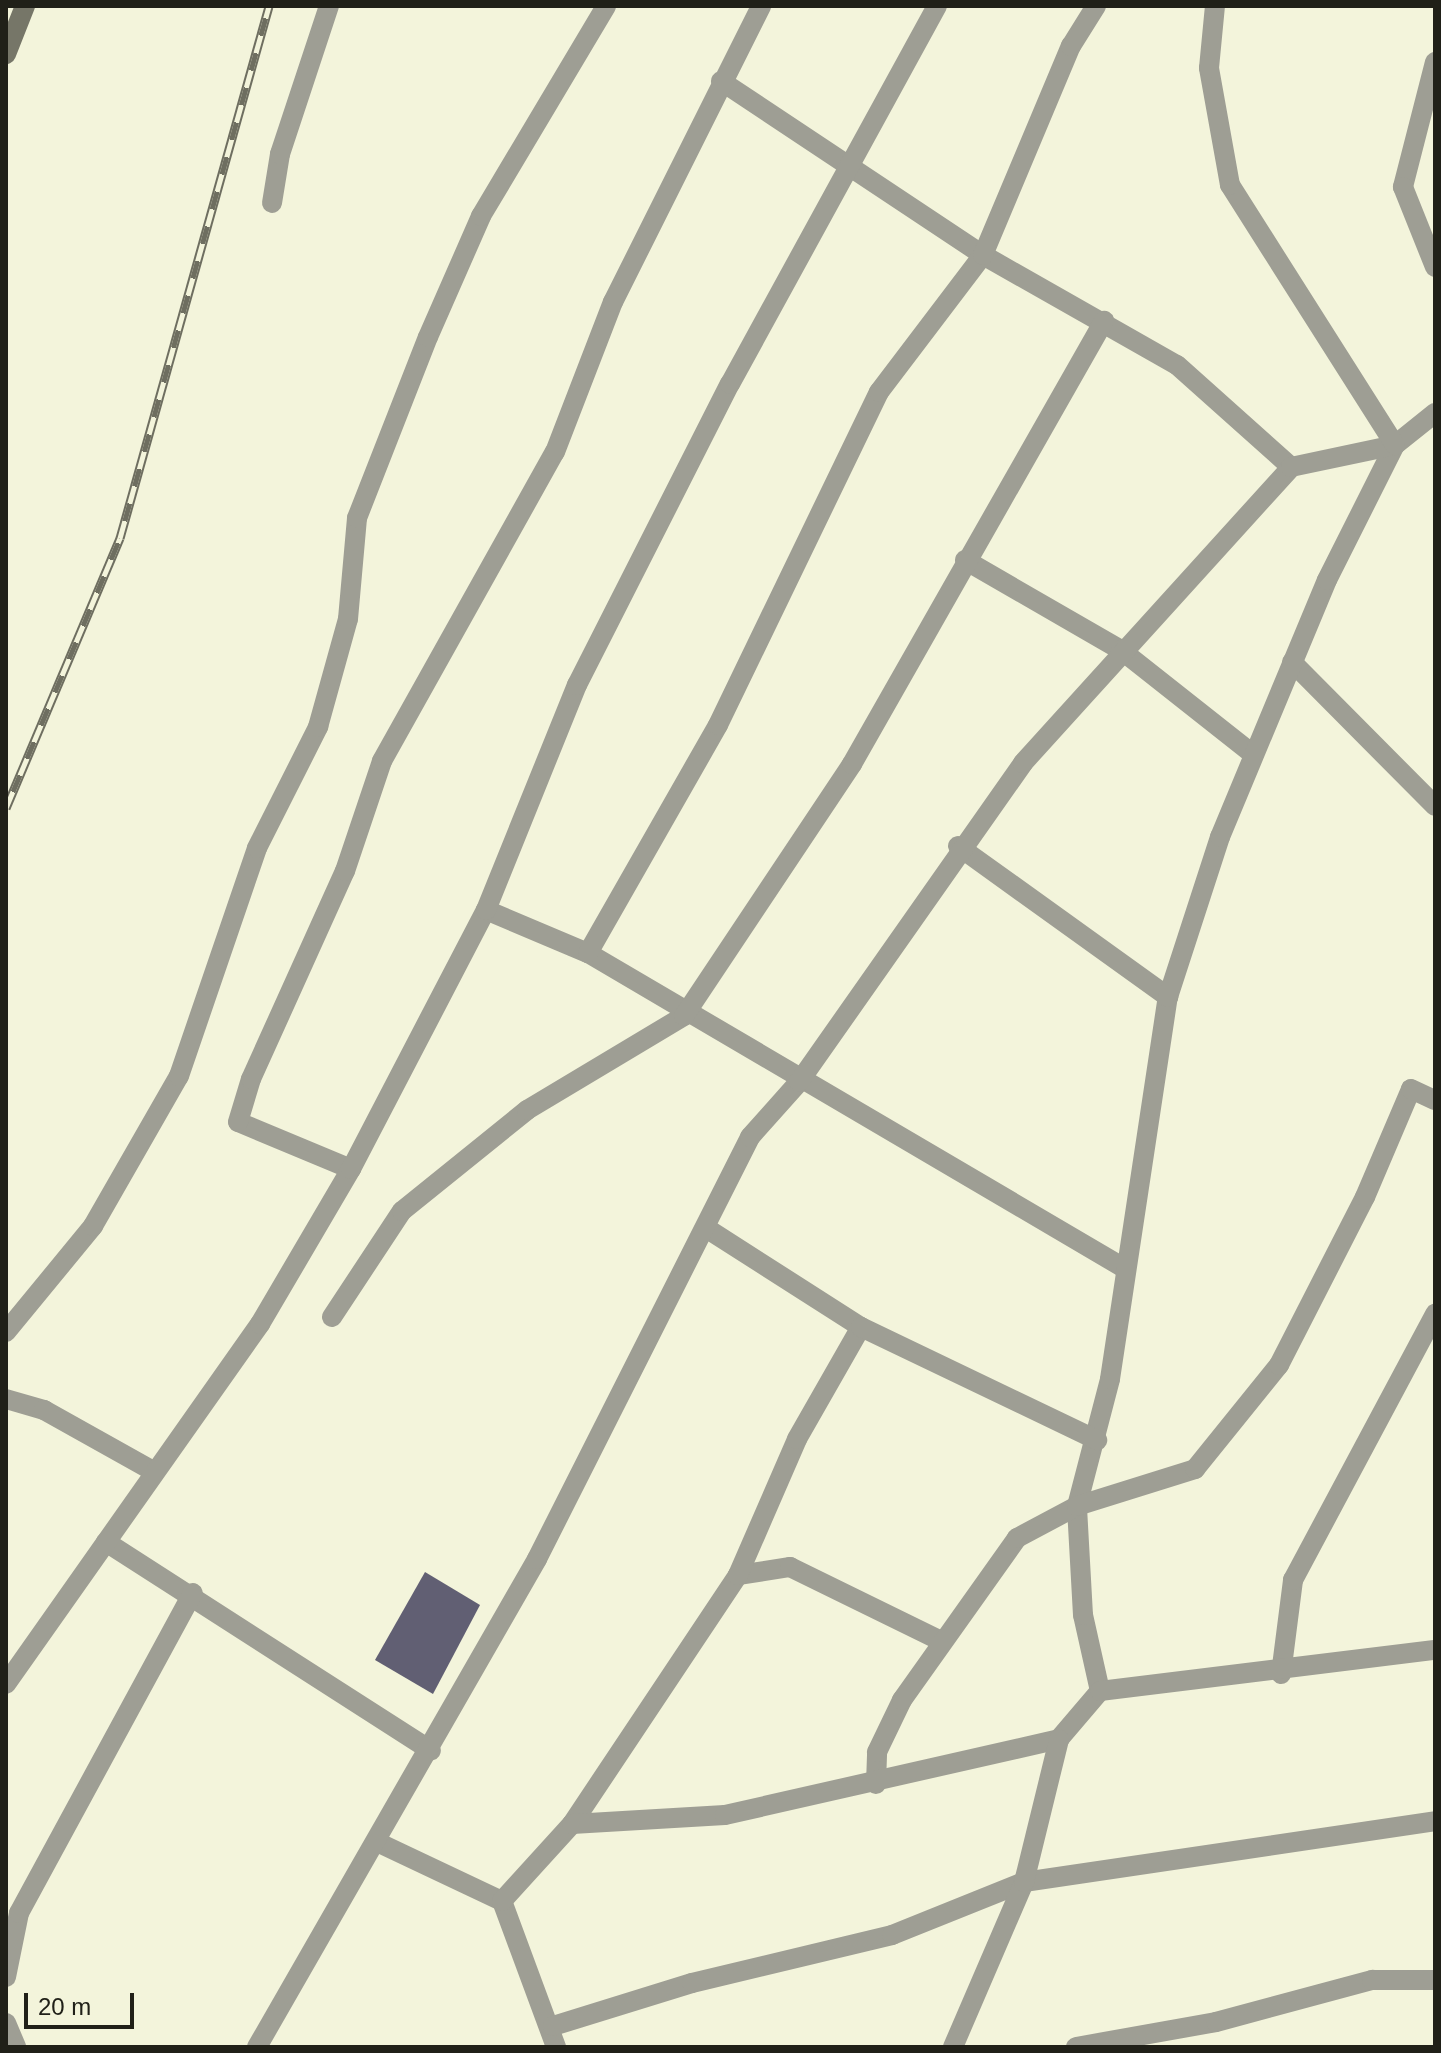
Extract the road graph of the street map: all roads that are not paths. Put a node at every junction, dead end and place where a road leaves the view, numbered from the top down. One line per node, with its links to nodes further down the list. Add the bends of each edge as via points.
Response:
1 (25, 6): 8 (street)
2 (329, 6): 12 (street, via 280,154)
3 (606, 6): 37 (street, via 481,216 428,337 357,518 348,619 318,727 257,848 179,1076 93,1226)
4 (761, 6): 10 (street)
5 (937, 6): 11 (street)
6 (1096, 6): 13 (street, via 1071,46)
7 (1215, 6): 17 (street, via 1209,68 1230,185)
8 (6, 54)
9 (1435, 62): 14 (street, via 1403,187)
10 (721, 81): 11 (street); 31 (street, via 613,302 555,452 382,761 345,871 251,1079 238,1122)
11 (851, 168): 13 (street); 25 (street, via 730,384 577,685)
12 (272, 203)
13 (983, 255): 15 (street); 26 (street, via 879,392 718,725)
14 (1435, 267)
15 (1104, 321): 18 (street, via 1177,365); 19 (street)
16 (1435, 413): 17 (street)
17 (1395, 445): 18 (street); 21 (street)
18 (1291, 467): 20 (street)
19 (965, 560): 20 (street); 28 (street, via 852,764)
20 (1121, 650): 22 (street); 24 (street)
21 (1292, 662): 22 (street); 23 (street)
22 (1254, 755): 27 (street)
23 (1435, 806)
24 (958, 846): 27 (street); 29 (street)
25 (486, 910): 26 (street); 31 (street)
26 (588, 953): 28 (street)
27 (1168, 997): 33 (street)
28 (684, 1016): 29 (street); 35 (street, via 527,1110 402,1211)
29 (799, 1082): 32 (street, via 750,1137); 33 (street)
30 (1435, 1100): 41 (street, via 1411,1089 1279,1365 1195,1469)
31 (351, 1169): 40 (street, via 260,1324)
32 (706, 1228): 36 (street); 51 (street)
33 (1124, 1268): 39 (street)
34 (1435, 1314): 47 (street, via 1293,1580)
35 (332, 1317)
36 (861, 1327): 39 (street); 43 (street, via 797,1439)
37 (6, 1332)
38 (6, 1399): 40 (street, via 44,1410)
39 (1097, 1440): 41 (street)
40 (155, 1472): 42 (street)
41 (1077, 1506): 45 (street, via 1017,1538); 49 (street, via 1083,1615)
42 (106, 1542): 44 (street); 48 (street)
43 (738, 1575): 45 (street, via 790,1567); 54 (street)
44 (193, 1593): 51 (street); 58 (street, via 19,1913)
45 (939, 1640): 52 (street, via 877,1752)
46 (1435, 1650): 47 (street)
47 (1281, 1674): 49 (street)
48 (6, 1684)
49 (1100, 1691): 50 (street)
50 (1059, 1739): 52 (street); 56 (street)
51 (431, 1751): 55 (street)
52 (876, 1784): 54 (street, via 725,1815)
53 (1435, 1821): 56 (street)
54 (572, 1824): 57 (street)
55 (377, 1842): 57 (street); 63 (street)
56 (1024, 1882): 61 (street, via 892,1935 692,1983); 65 (street)
57 (502, 1901): 61 (street)
58 (6, 1977)
59 (1435, 1980): 66 (street, via 1372,1980 1216,2022)
60 (6, 2023): 62 (street)
61 (553, 2026): 64 (street)
62 (16, 2047)
63 (257, 2047)
64 (556, 2047)
65 (953, 2047)
66 (1076, 2047)

